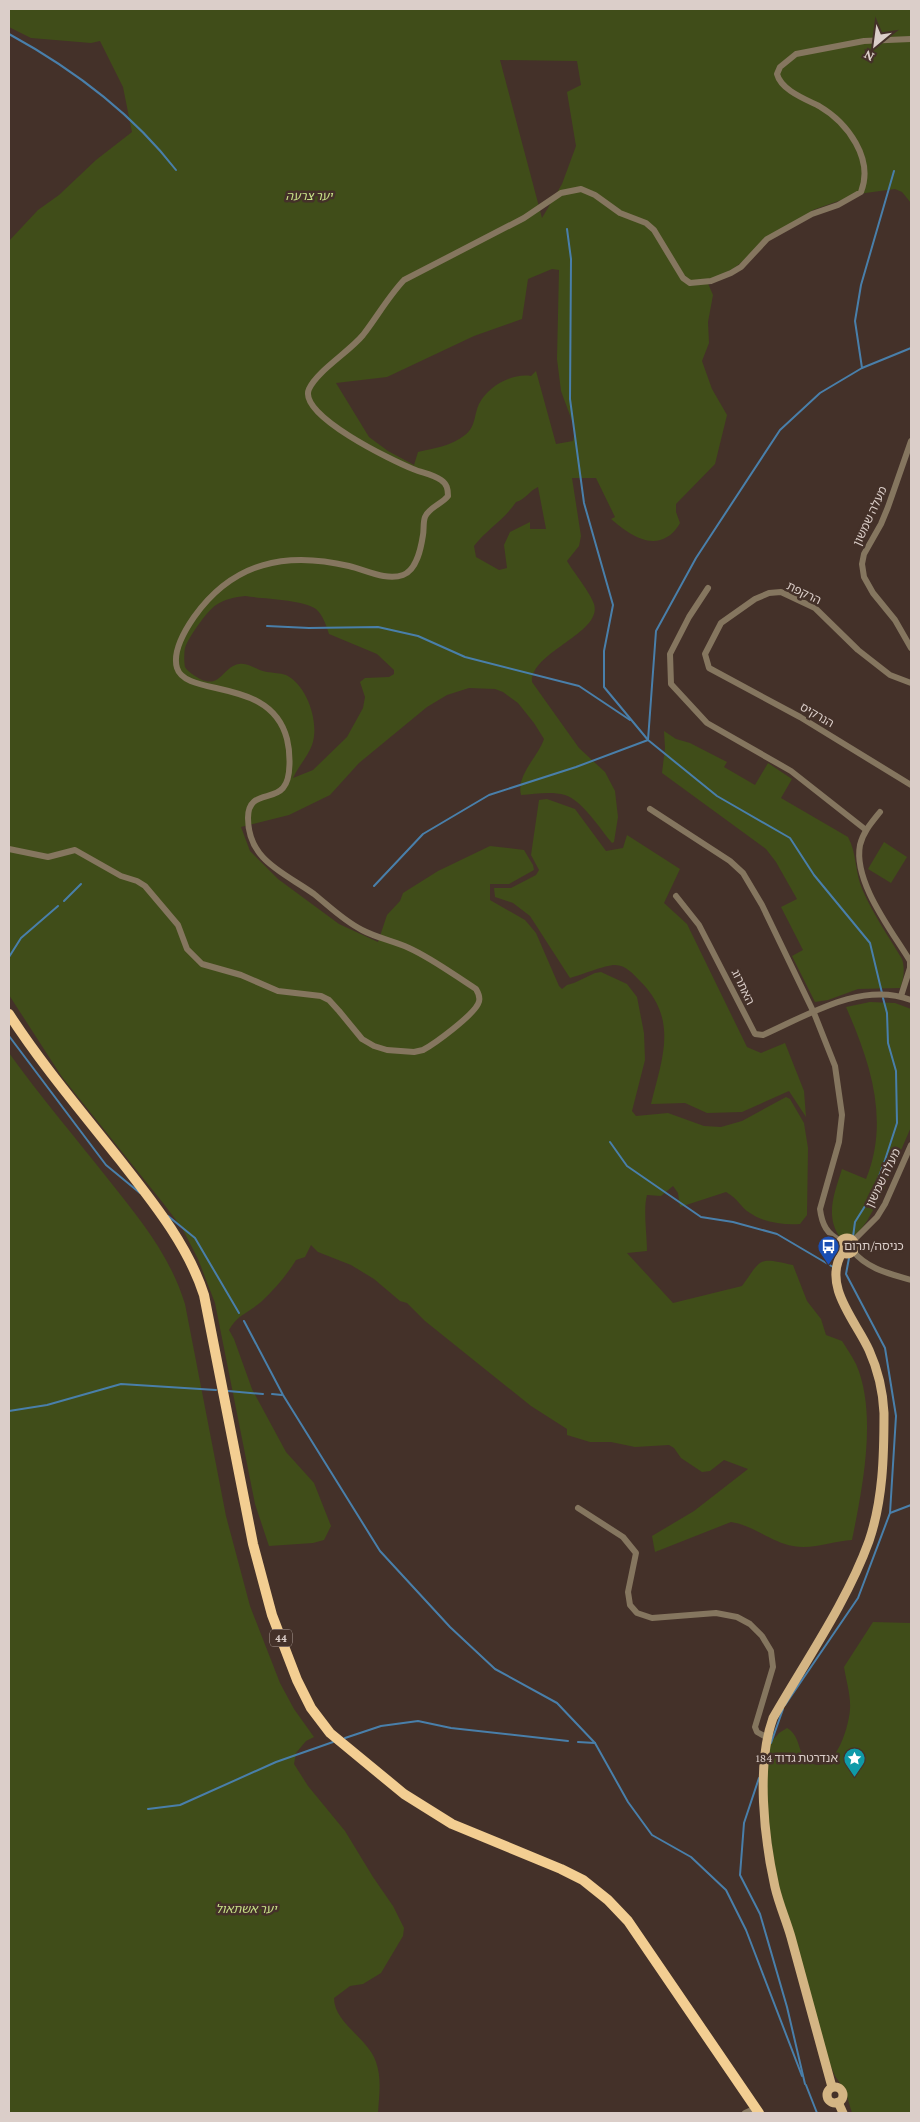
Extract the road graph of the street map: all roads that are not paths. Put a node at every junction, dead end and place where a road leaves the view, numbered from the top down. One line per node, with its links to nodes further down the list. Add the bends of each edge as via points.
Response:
1 (911, 39): 11 (street, via 864,40 796,54 780,67 777,74 781,83 821,107 857,143 865,165 866,182 861,192 767,239 741,267 731,273 711,281 690,283 683,278 654,230 646,223 620,214 582,189 561,193 524,218 404,280 362,336 315,380 307,397 323,417 355,439 413,469 431,474 448,487 448,496 443,503 429,510 424,518 423,536 412,570 390,577 312,561 283,560 262,564 216,590 186,629 176,653 180,674 200,686 248,695 262,703 286,735 288,779 285,787 258,798 250,807 249,831 254,846 266,862 343,919 408,948 476,990 480,999 469,1015 423,1050 387,1050 374,1046 362,1039 329,1000 321,996 278,991 194,958 170,913 137,881 121,876 75,850 48,857)
2 (911, 440): 4 (street, מעלה שמשון, via 888,507 862,564 867,583 901,628)
3 (708, 588): 10 (street, via 670,654 671,684 707,723 791,771)
4 (911, 648)
5 (709, 668): 6 (street, הרקפת, via 705,654 721,623 755,599 781,592 815,608 864,655 890,675); 7 (street, הנרקיס, via 800,717)
6 (911, 683)
7 (911, 785)
8 (650, 809): 15 (street, via 730,861 743,873)
9 (880, 812): 10 (street)
10 (866, 830): 13 (street, via 860,846 862,874 874,902 910,961)
11 (9, 849)
12 (676, 896): 15 (street, האתרוג, via 699,925 755,1034 763,1035)
13 (901, 996): 14 (street); 15 (street, via 850,998)
14 (911, 1000)
15 (814, 1013): 18 (street, via 835,1066 842,1115 839,1142 820,1209 821,1219 831,1236)
16 (9, 1014): 25 (highway, 44, via 30,1048 145,1192 196,1271 204,1295 253,1544 272,1615 311,1708 330,1733 404,1794 452,1824 583,1880 608,1900 628,1921)
17 (911, 1145): 19 (street, מעלה שמשון, via 885,1204)
18 (841, 1240): 19 (main road, via 848,1238); 21 (main road, via 839,1247)
19 (854, 1241): 20 (main road)
20 (853, 1251): 21 (main road); 22 (street, via 870,1266)
21 (842, 1253): 24 (main road, via 837,1274 841,1297 869,1350 882,1391 883,1472 870,1539 854,1576 773,1718)
22 (911, 1280)
23 (578, 1508): 24 (street, via 623,1537 636,1553 628,1592 630,1605 637,1613 652,1618 716,1613 737,1617 762,1636 771,1651 774,1667 755,1727)
24 (766, 1737): 27 (main road, via 764,1804 775,1888 832,2087 838,2087 843,2093 838,2102)
25 (758, 2110): 26 (street)
26 (745, 2113)
27 (843, 2113)

